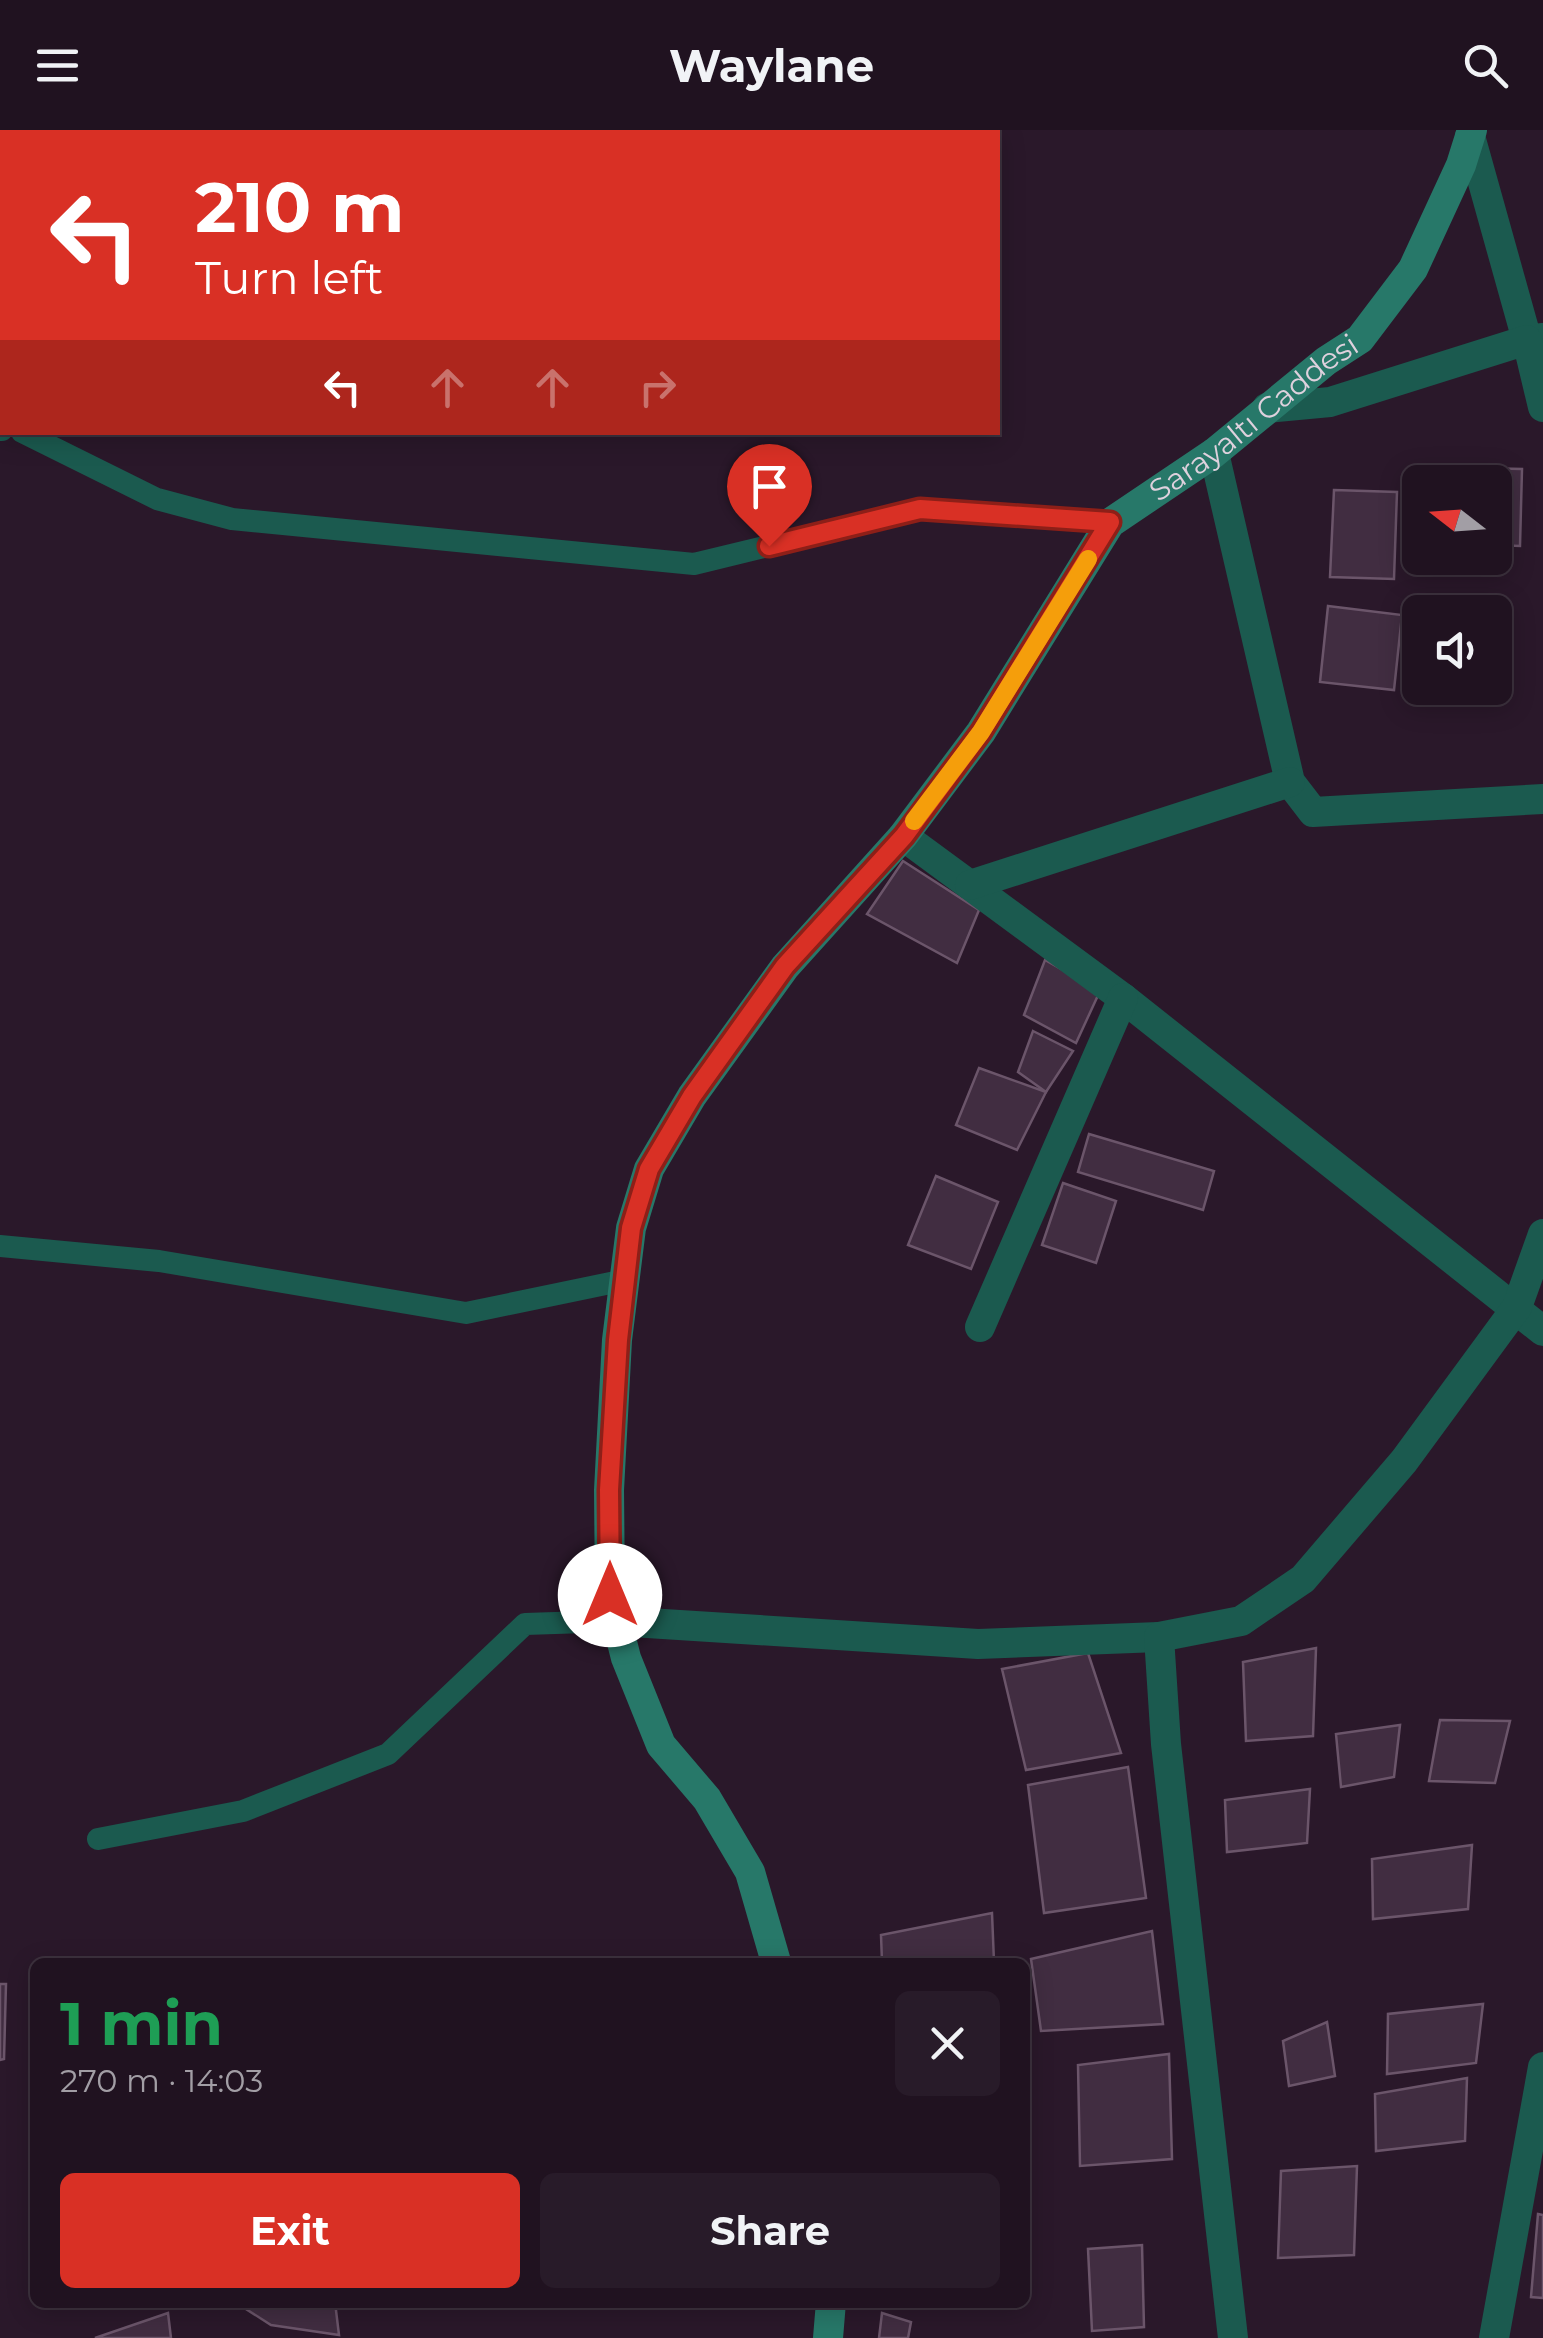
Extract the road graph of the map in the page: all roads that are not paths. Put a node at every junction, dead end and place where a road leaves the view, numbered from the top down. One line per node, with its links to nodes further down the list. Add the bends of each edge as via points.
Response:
1 (1471, 133): 2 (street); 4 (street, Sarayaltı Caddesi, via 1413,269 1360,339)
2 (1535, 339): 3 (street); 4 (street, via 1330,402)
3 (1543, 407)
4 (1267, 408): 6 (street, Sarayaltı Caddesi)
5 (28, 435): 7 (lane, via 157,499 232,519 694,564 920,509)
6 (1214, 453): 7 (street, Sarayaltı Caddesi); 8 (street)
7 (1110, 522): 10 (street, Sarayaltı Caddesi, via 981,732)
8 (1290, 782): 9 (street, via 1313,812); 11 (street)
9 (1543, 799)
10 (904, 836): 11 (street); 15 (street, Sarayaltı Caddesi, via 785,966 692,1096 649,1169 631,1228)
11 (970, 885): 12 (street)
12 (1123, 998): 16 (street); 17 (street)
13 (1543, 1234): 16 (street)
14 (0, 1246): 15 (lane, via 159,1261 466,1313)
15 (625, 1280): 19 (street, Sarayaltı Caddesi, via 609,1490)
16 (1516, 1307): 18 (street); 20 (street, via 1404,1461 1303,1579 1241,1621)
17 (980, 1326)
18 (1543, 1331)
19 (616, 1621): 20 (street, via 978,1644); 21 (lane, via 524,1624 388,1754 243,1812); 22 (street, Sarayaltı Caddesi, via 661,1745 707,1800 750,1872)
20 (1158, 1636): 26 (street)
21 (98, 1839)
22 (775, 1958)
23 (1543, 2068): 27 (street)
24 (831, 2308): 25 (street)
25 (828, 2338)
26 (1233, 2338)
27 (1494, 2338)

